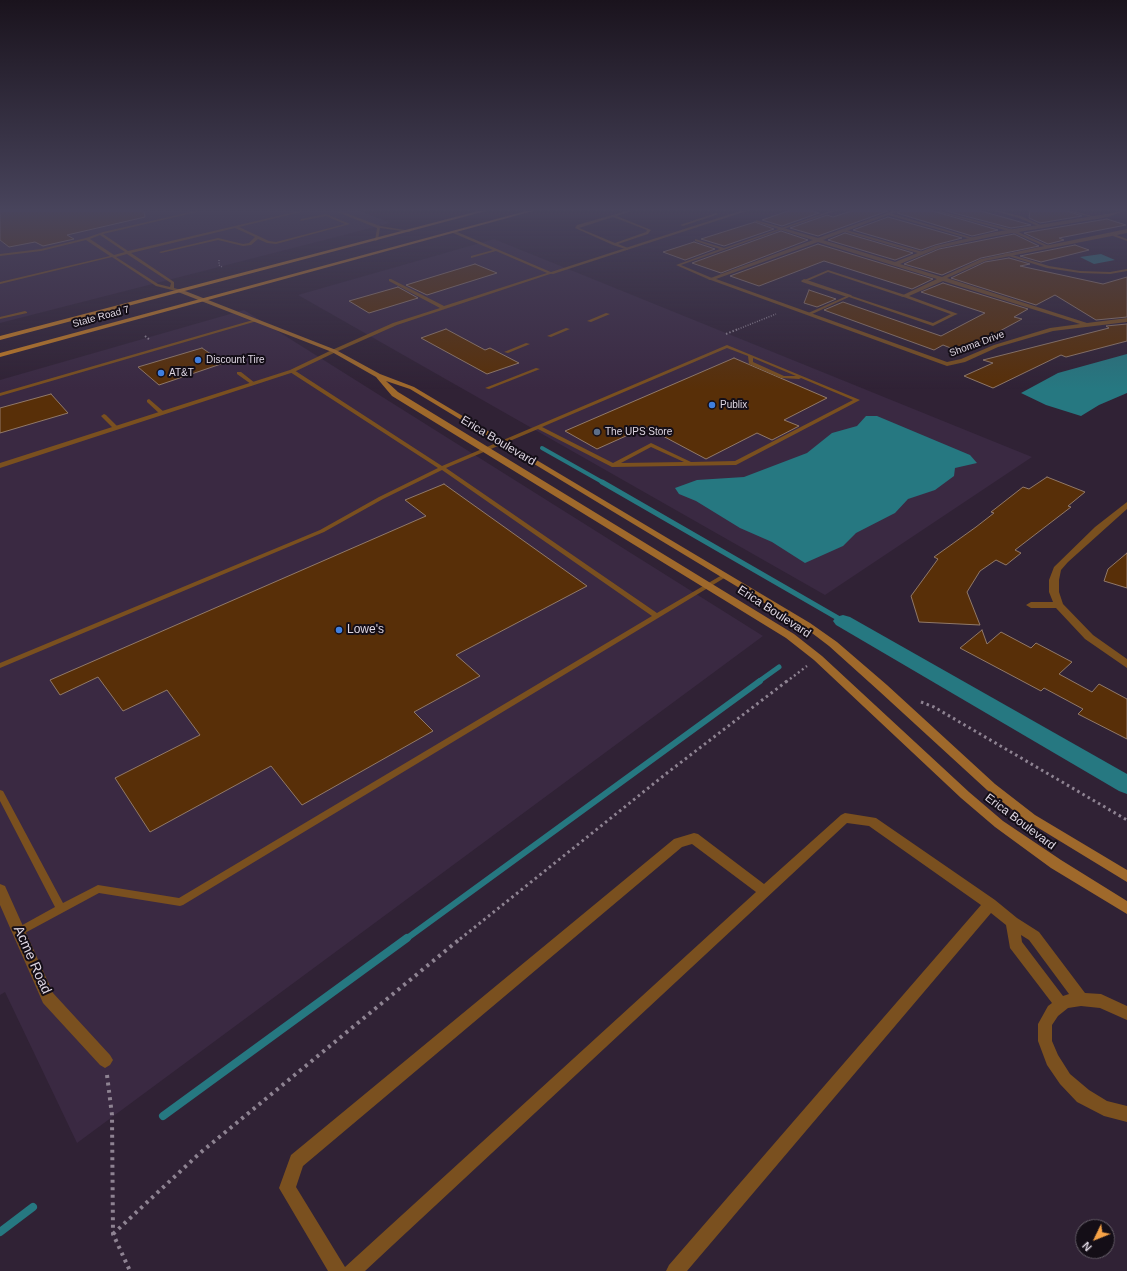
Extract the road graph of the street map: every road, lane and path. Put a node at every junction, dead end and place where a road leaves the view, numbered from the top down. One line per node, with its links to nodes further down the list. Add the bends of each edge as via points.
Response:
1 (53, 270): 19 (lane)
2 (134, 270): 20 (lane, via 156,285)
3 (154, 270): 20 (lane, via 173,283)
4 (262, 270): 21 (main road, State Road 7)
5 (313, 270): 24 (main road, State Road 7)
6 (545, 270): 14 (lane)
7 (560, 270): 14 (street)
8 (691, 270): 15 (lane, Shoma Drive)
9 (734, 270): 15 (street)
10 (915, 270): 16 (street, Shoma Drive)
11 (961, 270): 16 (street)
12 (1069, 270): 13 (lane, via 1110,273)
13 (1125, 270)
14 (551, 273): 25 (lane)
15 (711, 279): 29 (street, Shoma Drive)
16 (942, 279): 23 (street); 35 (street, Shoma Drive)
17 (390, 280): 25 (lane)
18 (804, 281): 22 (street); 23 (lane, via 828,271)
19 (0, 283)
20 (172, 288): 21 (lane)
21 (180, 292): 24 (street, Erica Boulevard); 39 (main road, State Road 7)
22 (849, 296): 29 (lane); 30 (lane, via 934,325)
23 (904, 296): 30 (street)
24 (203, 300): 33 (street, Erica Boulevard); 43 (main road, State Road 7)
25 (444, 308): 41 (lane, via 395,324)
26 (26, 312): 31 (lane)
27 (608, 314): 34 (lane)
28 (777, 314): 37 (path)
29 (808, 314): 35 (street, Shoma Drive, via 947,364 1052,329)
30 (955, 314)
31 (0, 318)
32 (1127, 320): 35 (street, Shoma Drive)
33 (255, 321): 41 (street, Erica Boulevard); 50 (lane)
34 (589, 321)
35 (1086, 324)
36 (568, 328): 38 (lane)
37 (726, 334)
38 (549, 336)
39 (0, 338)
40 (528, 344): 42 (lane)
41 (334, 351): 45 (street); 47 (street, Erica Boulevard)
42 (506, 352)
43 (0, 355)
44 (538, 369): 49 (lane)
45 (292, 370): 48 (street); 61 (lane)
46 (239, 373): 48 (lane)
47 (378, 375): 56 (street, Erica Boulevard, via 412,388); 57 (street, Erica Boulevard, via 395,394)
48 (253, 383): 52 (street)
49 (487, 388)
50 (0, 395)
51 (149, 401): 52 (lane)
52 (162, 413): 55 (street)
53 (104, 416): 55 (lane)
54 (538, 427): 56 (lane); 58 (lane, via 727,346 857,400 736,463); 59 (lane)
55 (116, 428): 60 (street)
56 (502, 442): 57 (lane); 63 (street, Erica Boulevard)
57 (487, 449): 61 (lane); 64 (street, Erica Boulevard)
58 (690, 464): 59 (lane); 59 (lane, via 652,445)
59 (612, 465)
60 (0, 466)
61 (442, 468): 67 (lane); 70 (lane, via 322,531)
62 (1127, 505): 66 (street, via 1057,569 1054,592)
63 (724, 576): 64 (lane); 74 (street, Erica Boulevard, via 807,625 833,644 991,787 1031,818)
64 (708, 586): 67 (lane); 68 (street, Erica Boulevard, via 790,636)
65 (1031, 605): 66 (street)
66 (1059, 605): 69 (street, via 1089,637)
67 (657, 616): 78 (lane, via 180,902 98,889)
68 (818, 658): 79 (street, Erica Boulevard, via 999,824 1056,864); 87 (path, via 667,773 473,928 200,1153)
69 (1127, 664)
70 (0, 666)
71 (920, 702): 73 (path, via 941,711)
72 (0, 793): 78 (lane)
73 (1127, 820)
74 (1127, 877)
75 (0, 890): 81 (street, Acme Road)
76 (764, 891): 77 (street, via 845,818 872,821); 89 (street, via 694,838 678,842 297,1161 287,1188); 90 (street)
77 (990, 904): 80 (street); 91 (street)
78 (62, 908): 81 (lane)
79 (1127, 908)
80 (1012, 922): 82 (street, via 1034,936); 83 (street, via 1016,944)
81 (20, 931): 85 (street, Acme Road, via 48,998)
82 (1082, 999): 83 (street); 84 (street, via 1101,1001)
83 (1062, 1004): 86 (street, via 1053,1011 1045,1024 1045,1042 1052,1060 1065,1079 1083,1096 1104,1108)
84 (1127, 1013)
85 (105, 1060): 87 (path, via 112,1115)
86 (1127, 1114)
87 (113, 1234): 88 (path)
88 (130, 1271)
89 (338, 1271)
90 (352, 1271)
91 (675, 1271)

